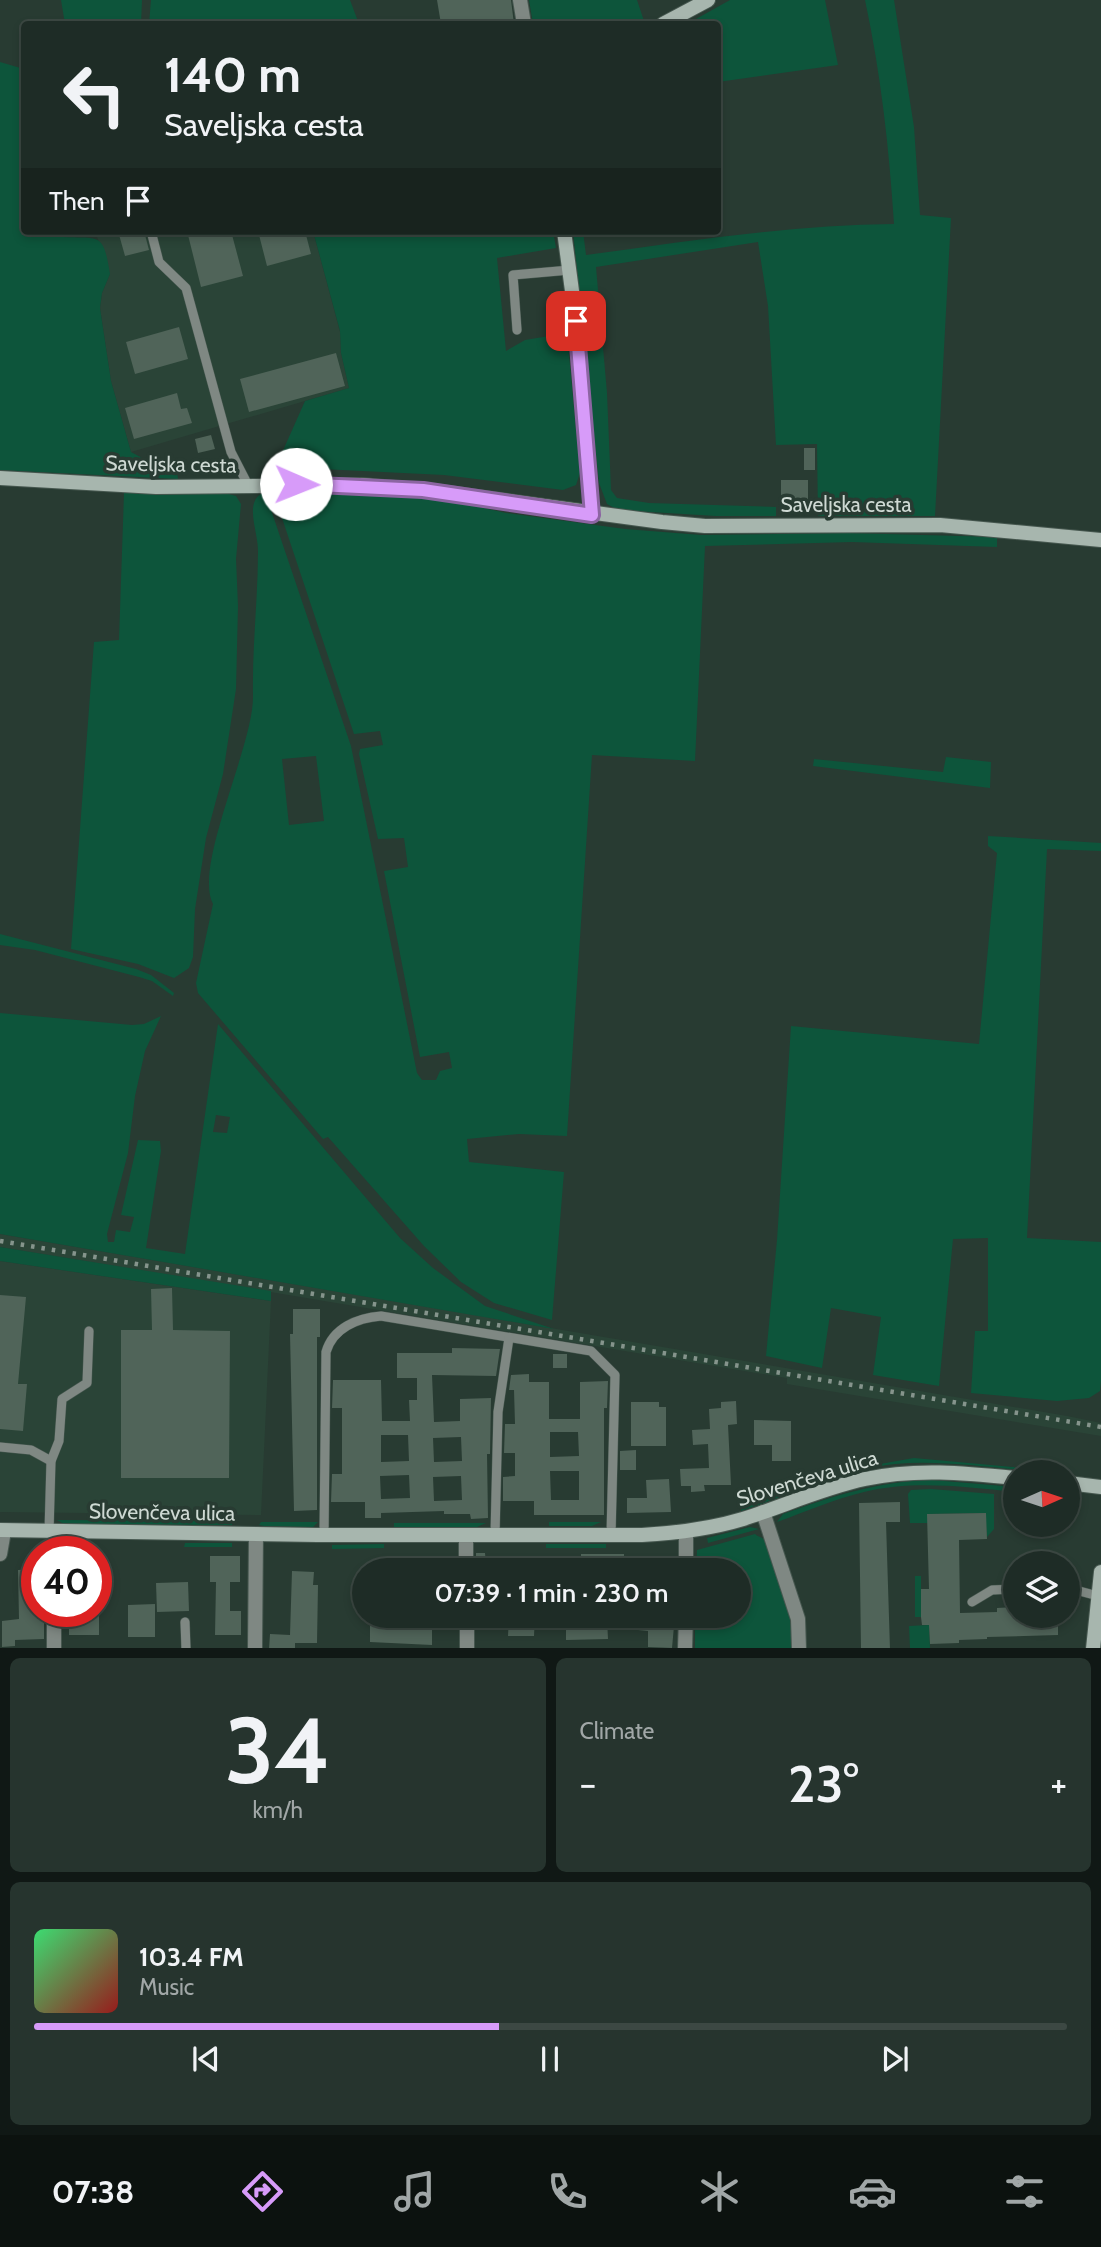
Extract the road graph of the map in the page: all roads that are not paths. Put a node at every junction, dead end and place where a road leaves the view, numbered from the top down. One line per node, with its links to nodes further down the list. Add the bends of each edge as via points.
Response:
1 (520, 0): 3 (street)
2 (708, 0): 4 (street)
3 (524, 21)
4 (669, 21)
5 (152, 235): 10 (lane, via 159,262 186,288 232,452)
6 (565, 235): 7 (street)
7 (570, 270): 8 (lane, via 513,275); 11 (street)
8 (517, 330)
9 (0, 478): 10 (street, Saveljska cesta, via 147,487)
10 (248, 485): 11 (street, Saveljska cesta, via 405,488)
11 (592, 515): 12 (street, Saveljska cesta, via 705,526 940,525)
12 (1101, 540)
13 (89, 1331): 16 (lane, via 87,1383 62,1399 59,1441)
14 (509, 1338): 25 (lane, via 381,1316 355,1322 330,1339 326,1352); 27 (lane, via 498,1412); 28 (lane, via 591,1351 615,1375)
15 (0, 1447): 16 (lane, via 31,1450)
16 (51, 1461): 22 (lane)
17 (1003, 1477): 20 (street, Slovenčeva ulica, via 892,1474 835,1487)
18 (1080, 1484): 19 (street)
19 (1101, 1487)
20 (763, 1512): 23 (street, Slovenčeva ulica); 47 (street, via 798,1619)
21 (2, 1530): 22 (street, Slovenčeva ulica); 30 (street)
22 (52, 1532): 24 (street, Slovenčeva ulica); 29 (street)
23 (685, 1532): 28 (street, Slovenčeva ulica); 32 (street)
24 (256, 1534): 25 (street, Slovenčeva ulica); 44 (street)
25 (324, 1535): 26 (street, Slovenčeva ulica)
26 (467, 1535): 27 (street, Slovenčeva ulica); 31 (street)
27 (495, 1535): 28 (street, Slovenčeva ulica)
28 (611, 1535)
29 (52, 1536)
30 (0, 1554)
31 (466, 1558)
32 (686, 1558)
33 (1101, 1572): 36 (street)
34 (1003, 1590): 37 (lane, via 992,1590)
35 (1080, 1591): 36 (lane)
36 (1098, 1596): 48 (street)
37 (972, 1602)
38 (185, 1622): 43 (lane)
39 (54, 1627): 42 (street)
40 (467, 1628): 45 (street)
41 (685, 1628): 46 (street)
42 (54, 1648)
43 (186, 1648)
44 (255, 1648)
45 (467, 1648)
46 (685, 1648)
47 (799, 1648)
48 (1093, 1648)

